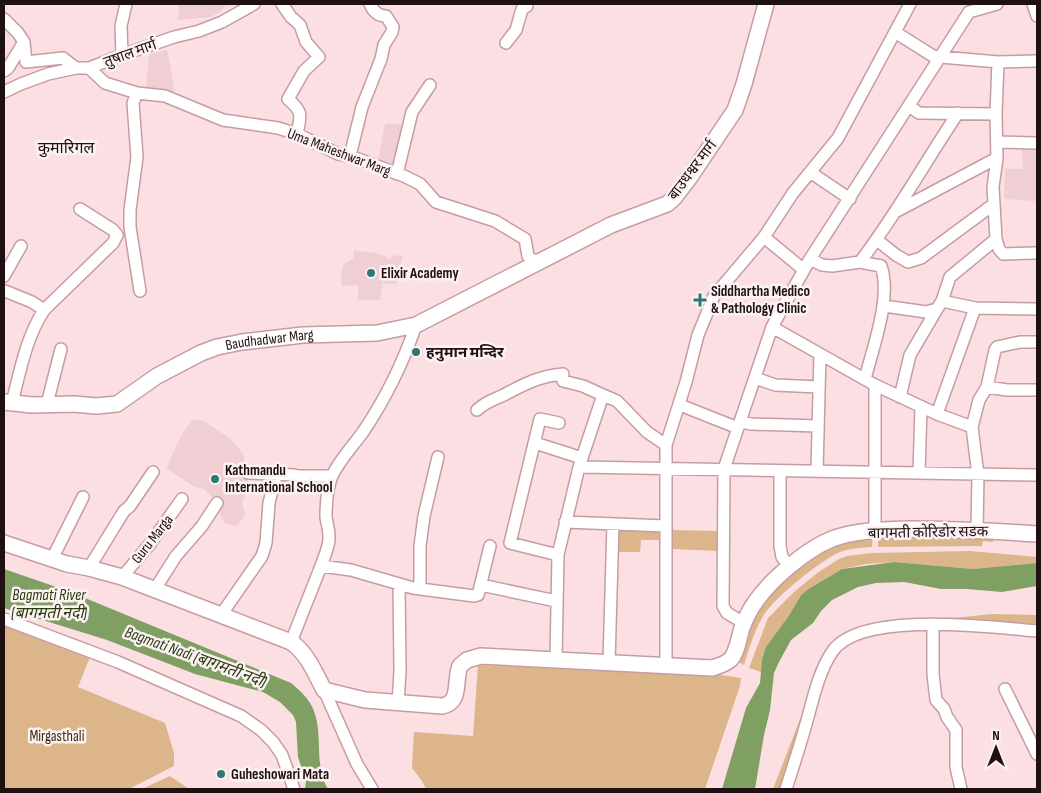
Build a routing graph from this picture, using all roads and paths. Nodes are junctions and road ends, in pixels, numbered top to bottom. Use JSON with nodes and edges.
{"nodes":[{"id":1,"x":126,"y":4,"type":"edge"},
{"id":2,"x":254,"y":4,"type":"edge"},
{"id":3,"x":282,"y":4,"type":"edge"},
{"id":4,"x":370,"y":4,"type":"edge"},
{"id":5,"x":527,"y":4,"type":"edge"},
{"id":6,"x":766,"y":4,"type":"edge"},
{"id":7,"x":910,"y":4,"type":"edge"},
{"id":8,"x":997,"y":4,"type":"edge"},
{"id":9,"x":1033,"y":4,"type":"edge"},
{"id":10,"x":966,"y":8,"type":"edge"},
{"id":11,"x":1037,"y":16,"type":"edge"},
{"id":12,"x":4,"y":18,"type":"edge"},
{"id":13,"x":894,"y":32,"type":"junction"},
{"id":14,"x":24,"y":42,"type":"junction"},
{"id":15,"x":506,"y":43,"type":"dead end"},
{"id":16,"x":122,"y":55,"type":"junction"},
{"id":17,"x":941,"y":57,"type":"junction"},
{"id":18,"x":1037,"y":61,"type":"edge"},
{"id":19,"x":998,"y":62,"type":"junction"},
{"id":20,"x":76,"y":68,"type":"junction"},
{"id":21,"x":89,"y":68,"type":"junction"},
{"id":22,"x":4,"y":71,"type":"edge"},
{"id":23,"x":430,"y":85,"type":"dead end"},
{"id":24,"x":4,"y":92,"type":"edge"},
{"id":25,"x":137,"y":93,"type":"junction"},
{"id":26,"x":909,"y":106,"type":"junction"},
{"id":27,"x":958,"y":113,"type":"junction"},
{"id":28,"x":996,"y":114,"type":"junction"},
{"id":29,"x":297,"y":134,"type":"junction"},
{"id":30,"x":997,"y":142,"type":"junction"},
{"id":31,"x":1037,"y":143,"type":"edge"},
{"id":32,"x":350,"y":156,"type":"junction"},
{"id":33,"x":997,"y":158,"type":"junction"},
{"id":34,"x":810,"y":172,"type":"junction"},
{"id":35,"x":397,"y":174,"type":"junction"},
{"id":36,"x":850,"y":200,"type":"junction"},
{"id":37,"x":994,"y":204,"type":"junction"},
{"id":38,"x":80,"y":209,"type":"dead end"},
{"id":39,"x":895,"y":211,"type":"junction"},
{"id":40,"x":764,"y":236,"type":"junction"},
{"id":41,"x":996,"y":239,"type":"junction"},
{"id":42,"x":877,"y":240,"type":"junction"},
{"id":43,"x":21,"y":246,"type":"dead end"},
{"id":44,"x":1037,"y":253,"type":"edge"},
{"id":45,"x":860,"y":262,"type":"junction"},
{"id":46,"x":538,"y":263,"type":"junction"},
{"id":47,"x":807,"y":265,"type":"junction"},
{"id":48,"x":4,"y":276,"type":"edge"},
{"id":49,"x":140,"y":291,"type":"dead end"},
{"id":50,"x":4,"y":293,"type":"edge"},
{"id":51,"x":939,"y":305,"type":"junction"},
{"id":52,"x":884,"y":306,"type":"junction"},
{"id":53,"x":975,"y":308,"type":"junction"},
{"id":54,"x":1037,"y":309,"type":"edge"},
{"id":55,"x":44,"y":310,"type":"junction"},
{"id":56,"x":416,"y":325,"type":"junction"},
{"id":57,"x":772,"y":327,"type":"junction"},
{"id":58,"x":1037,"y":342,"type":"edge"},
{"id":59,"x":61,"y":349,"type":"dead end"},
{"id":60,"x":820,"y":354,"type":"junction"},
{"id":61,"x":755,"y":378,"type":"junction"},
{"id":62,"x":870,"y":382,"type":"junction"},
{"id":63,"x":987,"y":387,"type":"junction"},
{"id":64,"x":820,"y":388,"type":"junction"},
{"id":65,"x":1037,"y":390,"type":"edge"},
{"id":66,"x":603,"y":394,"type":"junction"},
{"id":67,"x":900,"y":397,"type":"junction"},
{"id":68,"x":8,"y":403,"type":"edge"},
{"id":69,"x":47,"y":404,"type":"junction"},
{"id":70,"x":680,"y":405,"type":"junction"},
{"id":71,"x":921,"y":407,"type":"junction"},
{"id":72,"x":477,"y":410,"type":"dead end"},
{"id":73,"x":937,"y":414,"type":"junction"},
{"id":74,"x":559,"y":423,"type":"dead end"},
{"id":75,"x":739,"y":425,"type":"junction"},
{"id":76,"x":818,"y":426,"type":"junction"},
{"id":77,"x":972,"y":427,"type":"junction"},
{"id":78,"x":535,"y":443,"type":"junction"},
{"id":79,"x":666,"y":445,"type":"junction"},
{"id":80,"x":438,"y":457,"type":"dead end"},
{"id":81,"x":580,"y":463,"type":"junction"},
{"id":82,"x":667,"y":469,"type":"junction"},
{"id":83,"x":724,"y":469,"type":"junction"},
{"id":84,"x":780,"y":471,"type":"junction"},
{"id":85,"x":817,"y":471,"type":"junction"},
{"id":86,"x":153,"y":472,"type":"dead end"},
{"id":87,"x":248,"y":473,"type":"dead end"},
{"id":88,"x":875,"y":473,"type":"junction"},
{"id":89,"x":919,"y":473,"type":"junction"},
{"id":90,"x":278,"y":474,"type":"junction"},
{"id":91,"x":978,"y":475,"type":"junction"},
{"id":92,"x":1037,"y":475,"type":"edge"},
{"id":93,"x":332,"y":476,"type":"junction"},
{"id":94,"x":83,"y":497,"type":"dead end"},
{"id":95,"x":182,"y":499,"type":"dead end"},
{"id":96,"x":217,"y":503,"type":"dead end"},
{"id":97,"x":565,"y":522,"type":"junction"},
{"id":98,"x":613,"y":524,"type":"junction"},
{"id":99,"x":666,"y":526,"type":"junction"},
{"id":100,"x":875,"y":530,"type":"junction"},
{"id":101,"x":977,"y":530,"type":"junction"},
{"id":102,"x":1037,"y":534,"type":"edge"},
{"id":103,"x":4,"y":543,"type":"edge"},
{"id":104,"x":490,"y":546,"type":"dead end"},
{"id":105,"x":558,"y":555,"type":"junction"},
{"id":106,"x":52,"y":559,"type":"junction"},
{"id":107,"x":321,"y":566,"type":"junction"},
{"id":108,"x":790,"y":567,"type":"junction"},
{"id":109,"x":89,"y":568,"type":"junction"},
{"id":110,"x":122,"y":577,"type":"junction"},
{"id":111,"x":399,"y":584,"type":"junction"},
{"id":112,"x":481,"y":585,"type":"junction"},
{"id":113,"x":155,"y":589,"type":"junction"},
{"id":114,"x":420,"y":589,"type":"junction"},
{"id":115,"x":556,"y":601,"type":"junction"},
{"id":116,"x":221,"y":615,"type":"junction"},
{"id":117,"x":4,"y":619,"type":"edge"},
{"id":118,"x":744,"y":623,"type":"junction"},
{"id":119,"x":933,"y":624,"type":"junction"},
{"id":120,"x":1037,"y":631,"type":"edge"},
{"id":121,"x":291,"y":642,"type":"junction"},
{"id":122,"x":556,"y":659,"type":"junction"},
{"id":123,"x":609,"y":662,"type":"junction"},
{"id":124,"x":666,"y":665,"type":"junction"},
{"id":125,"x":324,"y":690,"type":"junction"},
{"id":126,"x":1005,"y":690,"type":"dead end"},
{"id":127,"x":398,"y":704,"type":"junction"},
{"id":128,"x":1037,"y":754,"type":"edge"},
{"id":129,"x":294,"y":789,"type":"edge"},
{"id":130,"x":372,"y":789,"type":"edge"},
{"id":131,"x":786,"y":789,"type":"edge"},
{"id":132,"x":961,"y":789,"type":"edge"}],
"edges":[{"from":1,"to":16,"type":"street"},
{"from":2,"to":16,"type":"street","name":"तुषाल मार्ग"},
{"from":3,"to":29,"type":"street"},
{"from":4,"to":32,"type":"street"},
{"from":5,"to":15,"type":"street"},
{"from":6,"to":46,"type":"main road","name":"बाउधश्वर मार्ग"},
{"from":7,"to":13,"type":"street"},
{"from":8,"to":10,"type":"street"},
{"from":9,"to":11,"type":"street"},
{"from":10,"to":17,"type":"street"},
{"from":12,"to":14,"type":"street"},
{"from":13,"to":17,"type":"street"},
{"from":13,"to":34,"type":"street"},
{"from":14,"to":20,"type":"street"},
{"from":14,"to":22,"type":"street"},
{"from":16,"to":21,"type":"street","name":"तुषाल मार्ग"},
{"from":17,"to":19,"type":"street"},
{"from":17,"to":26,"type":"street"},
{"from":18,"to":19,"type":"street"},
{"from":19,"to":28,"type":"street"},
{"from":20,"to":21,"type":"street","name":"तुषाल मार्ग"},
{"from":20,"to":24,"type":"street","name":"तुषाल मार्ग"},
{"from":21,"to":25,"type":"street","name":"Uma Maheshwar Marg"},
{"from":23,"to":35,"type":"street"},
{"from":25,"to":29,"type":"street","name":"Uma Maheshwar Marg"},
{"from":25,"to":49,"type":"street"},
{"from":26,"to":27,"type":"street"},
{"from":26,"to":36,"type":"street"},
{"from":27,"to":28,"type":"street"},
{"from":27,"to":39,"type":"street"},
{"from":28,"to":30,"type":"street"},
{"from":29,"to":32,"type":"street","name":"Uma Maheshwar Marg"},
{"from":30,"to":31,"type":"street"},
{"from":30,"to":33,"type":"street"},
{"from":32,"to":35,"type":"street","name":"Uma Maheshwar Marg"},
{"from":33,"to":37,"type":"street"},
{"from":33,"to":39,"type":"street"},
{"from":34,"to":36,"type":"street"},
{"from":34,"to":40,"type":"street"},
{"from":35,"to":46,"type":"street","name":"Uma Maheshwar Marg"},
{"from":36,"to":47,"type":"street"},
{"from":37,"to":41,"type":"street"},
{"from":37,"to":42,"type":"street"},
{"from":38,"to":55,"type":"street"},
{"from":39,"to":42,"type":"street"},
{"from":40,"to":47,"type":"street"},
{"from":40,"to":70,"type":"street"},
{"from":41,"to":44,"type":"street"},
{"from":41,"to":51,"type":"street"},
{"from":42,"to":45,"type":"street"},
{"from":43,"to":48,"type":"street"},
{"from":45,"to":47,"type":"street"},
{"from":45,"to":52,"type":"street"},
{"from":46,"to":56,"type":"main road","name":"Baudhadwar Marg"},
{"from":47,"to":57,"type":"street"},
{"from":50,"to":55,"type":"street"},
{"from":51,"to":52,"type":"street"},
{"from":51,"to":53,"type":"street"},
{"from":51,"to":67,"type":"street"},
{"from":52,"to":62,"type":"street"},
{"from":53,"to":54,"type":"street"},
{"from":53,"to":73,"type":"street"},
{"from":55,"to":68,"type":"street"},
{"from":56,"to":69,"type":"main road","name":"Baudhadwar Marg"},
{"from":56,"to":93,"type":"street"},
{"from":57,"to":60,"type":"street"},
{"from":57,"to":61,"type":"street"},
{"from":58,"to":63,"type":"street"},
{"from":59,"to":69,"type":"street"},
{"from":60,"to":62,"type":"street"},
{"from":60,"to":64,"type":"street"},
{"from":61,"to":64,"type":"street"},
{"from":61,"to":75,"type":"street"},
{"from":62,"to":67,"type":"street"},
{"from":62,"to":88,"type":"street"},
{"from":63,"to":65,"type":"street"},
{"from":63,"to":77,"type":"street"},
{"from":64,"to":76,"type":"street"},
{"from":66,"to":72,"type":"street"},
{"from":66,"to":79,"type":"street"},
{"from":66,"to":81,"type":"street"},
{"from":67,"to":71,"type":"street"},
{"from":68,"to":69,"type":"main road","name":"Baudhadwar Marg"},
{"from":70,"to":75,"type":"street"},
{"from":70,"to":79,"type":"street"},
{"from":71,"to":73,"type":"street"},
{"from":71,"to":89,"type":"street"},
{"from":73,"to":77,"type":"street"},
{"from":74,"to":78,"type":"street"},
{"from":75,"to":76,"type":"street"},
{"from":75,"to":83,"type":"street"},
{"from":76,"to":85,"type":"street"},
{"from":77,"to":91,"type":"street"},
{"from":78,"to":81,"type":"street"},
{"from":78,"to":105,"type":"street"},
{"from":79,"to":82,"type":"street"},
{"from":80,"to":114,"type":"street"},
{"from":81,"to":82,"type":"street"},
{"from":81,"to":97,"type":"street"},
{"from":82,"to":83,"type":"street"},
{"from":82,"to":99,"type":"street"},
{"from":83,"to":84,"type":"street"},
{"from":83,"to":118,"type":"street"},
{"from":84,"to":85,"type":"street"},
{"from":84,"to":108,"type":"street"},
{"from":85,"to":88,"type":"street"},
{"from":86,"to":109,"type":"street"},
{"from":87,"to":90,"type":"street"},
{"from":88,"to":89,"type":"street"},
{"from":88,"to":100,"type":"street"},
{"from":89,"to":91,"type":"street"},
{"from":90,"to":93,"type":"street"},
{"from":90,"to":116,"type":"street"},
{"from":91,"to":92,"type":"street"},
{"from":91,"to":101,"type":"street"},
{"from":93,"to":107,"type":"street"},
{"from":94,"to":106,"type":"street"},
{"from":95,"to":110,"type":"street","name":"Guru Marga"},
{"from":96,"to":113,"type":"street"},
{"from":97,"to":98,"type":"street"},
{"from":97,"to":105,"type":"street"},
{"from":98,"to":99,"type":"street"},
{"from":98,"to":123,"type":"street"},
{"from":99,"to":124,"type":"street"},
{"from":100,"to":101,"type":"main road","name":"बागमती कोरिडोर सडक"},
{"from":100,"to":108,"type":"main road","name":"बागमती कोरिडोर सडक"},
{"from":101,"to":102,"type":"main road","name":"बागमती कोरिडोर सडक"},
{"from":103,"to":106,"type":"main road"},
{"from":104,"to":112,"type":"street"},
{"from":105,"to":115,"type":"street"},
{"from":106,"to":109,"type":"main road"},
{"from":107,"to":111,"type":"street"},
{"from":107,"to":121,"type":"street"},
{"from":108,"to":118,"type":"main road","name":"बागमती कोरिडोर सडक"},
{"from":109,"to":110,"type":"main road"},
{"from":110,"to":113,"type":"main road"},
{"from":111,"to":114,"type":"street"},
{"from":111,"to":127,"type":"street"},
{"from":112,"to":114,"type":"street"},
{"from":112,"to":115,"type":"street"},
{"from":113,"to":116,"type":"main road"},
{"from":115,"to":122,"type":"street"},
{"from":116,"to":121,"type":"main road"},
{"from":117,"to":129,"type":"street"},
{"from":118,"to":124,"type":"main road","name":"बागमती कोरिडोर सडक"},
{"from":119,"to":120,"type":"street"},
{"from":119,"to":131,"type":"street"},
{"from":119,"to":132,"type":"street"},
{"from":121,"to":125,"type":"main road"},
{"from":122,"to":123,"type":"main road"},
{"from":122,"to":127,"type":"main road"},
{"from":123,"to":124,"type":"main road"},
{"from":125,"to":127,"type":"main road"},
{"from":125,"to":130,"type":"street"},
{"from":126,"to":128,"type":"street"}]}
